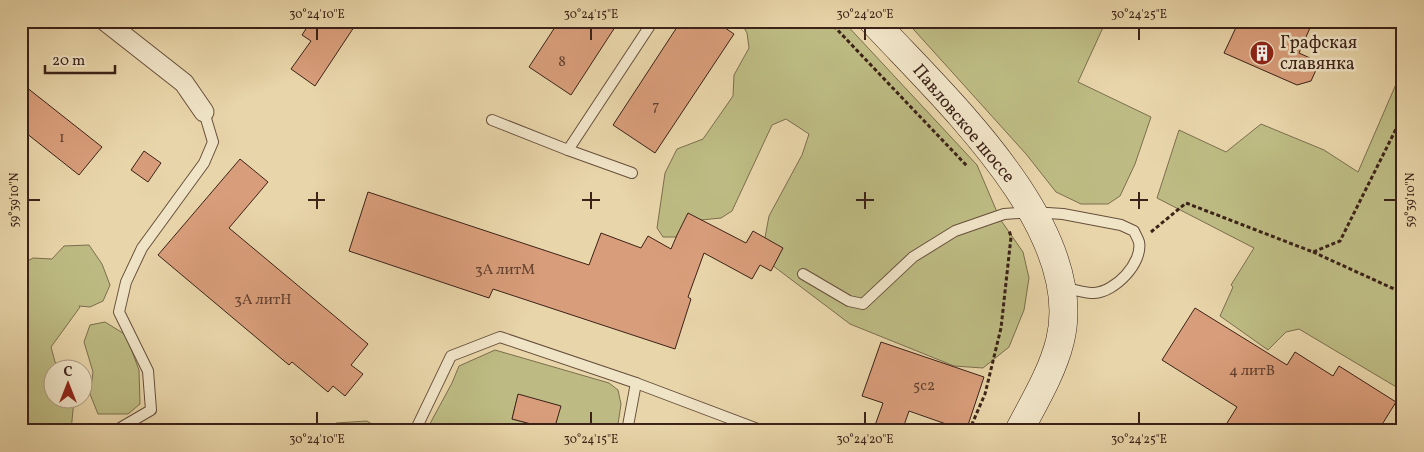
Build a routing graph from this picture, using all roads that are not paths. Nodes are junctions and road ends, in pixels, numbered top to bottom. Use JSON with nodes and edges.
{"nodes":[{"id":1,"x":105,"y":21,"type":"edge"},
{"id":2,"x":654,"y":21,"type":"edge"},
{"id":3,"x":873,"y":21,"type":"edge"},
{"id":4,"x":204,"y":112,"type":"joint"},
{"id":5,"x":492,"y":120,"type":"dead end"},
{"id":6,"x":568,"y":150,"type":"junction"},
{"id":7,"x":632,"y":173,"type":"dead end"},
{"id":8,"x":1032,"y":212,"type":"junction"},
{"id":9,"x":803,"y":274,"type":"dead end"},
{"id":10,"x":1062,"y":288,"type":"junction"},
{"id":11,"x":636,"y":383,"type":"junction"},
{"id":12,"x":115,"y":431,"type":"edge"},
{"id":13,"x":414,"y":431,"type":"edge"},
{"id":14,"x":627,"y":431,"type":"edge"},
{"id":15,"x":764,"y":431,"type":"edge"},
{"id":16,"x":1019,"y":431,"type":"edge"}],
"edges":[{"from":1,"to":4,"type":"street"},
{"from":2,"to":6,"type":"lane"},
{"from":3,"to":8,"type":"main road","name":"Павловское шоссе"},
{"from":4,"to":12,"type":"lane"},
{"from":5,"to":6,"type":"lane"},
{"from":6,"to":7,"type":"lane"},
{"from":8,"to":9,"type":"lane"},
{"from":8,"to":10,"type":"main road","name":"Павловское шоссе"},
{"from":8,"to":10,"type":"lane"},
{"from":10,"to":16,"type":"main road","name":"Павловское шоссе"},
{"from":11,"to":13,"type":"lane"},
{"from":11,"to":14,"type":"lane"},
{"from":11,"to":15,"type":"lane"}]}
